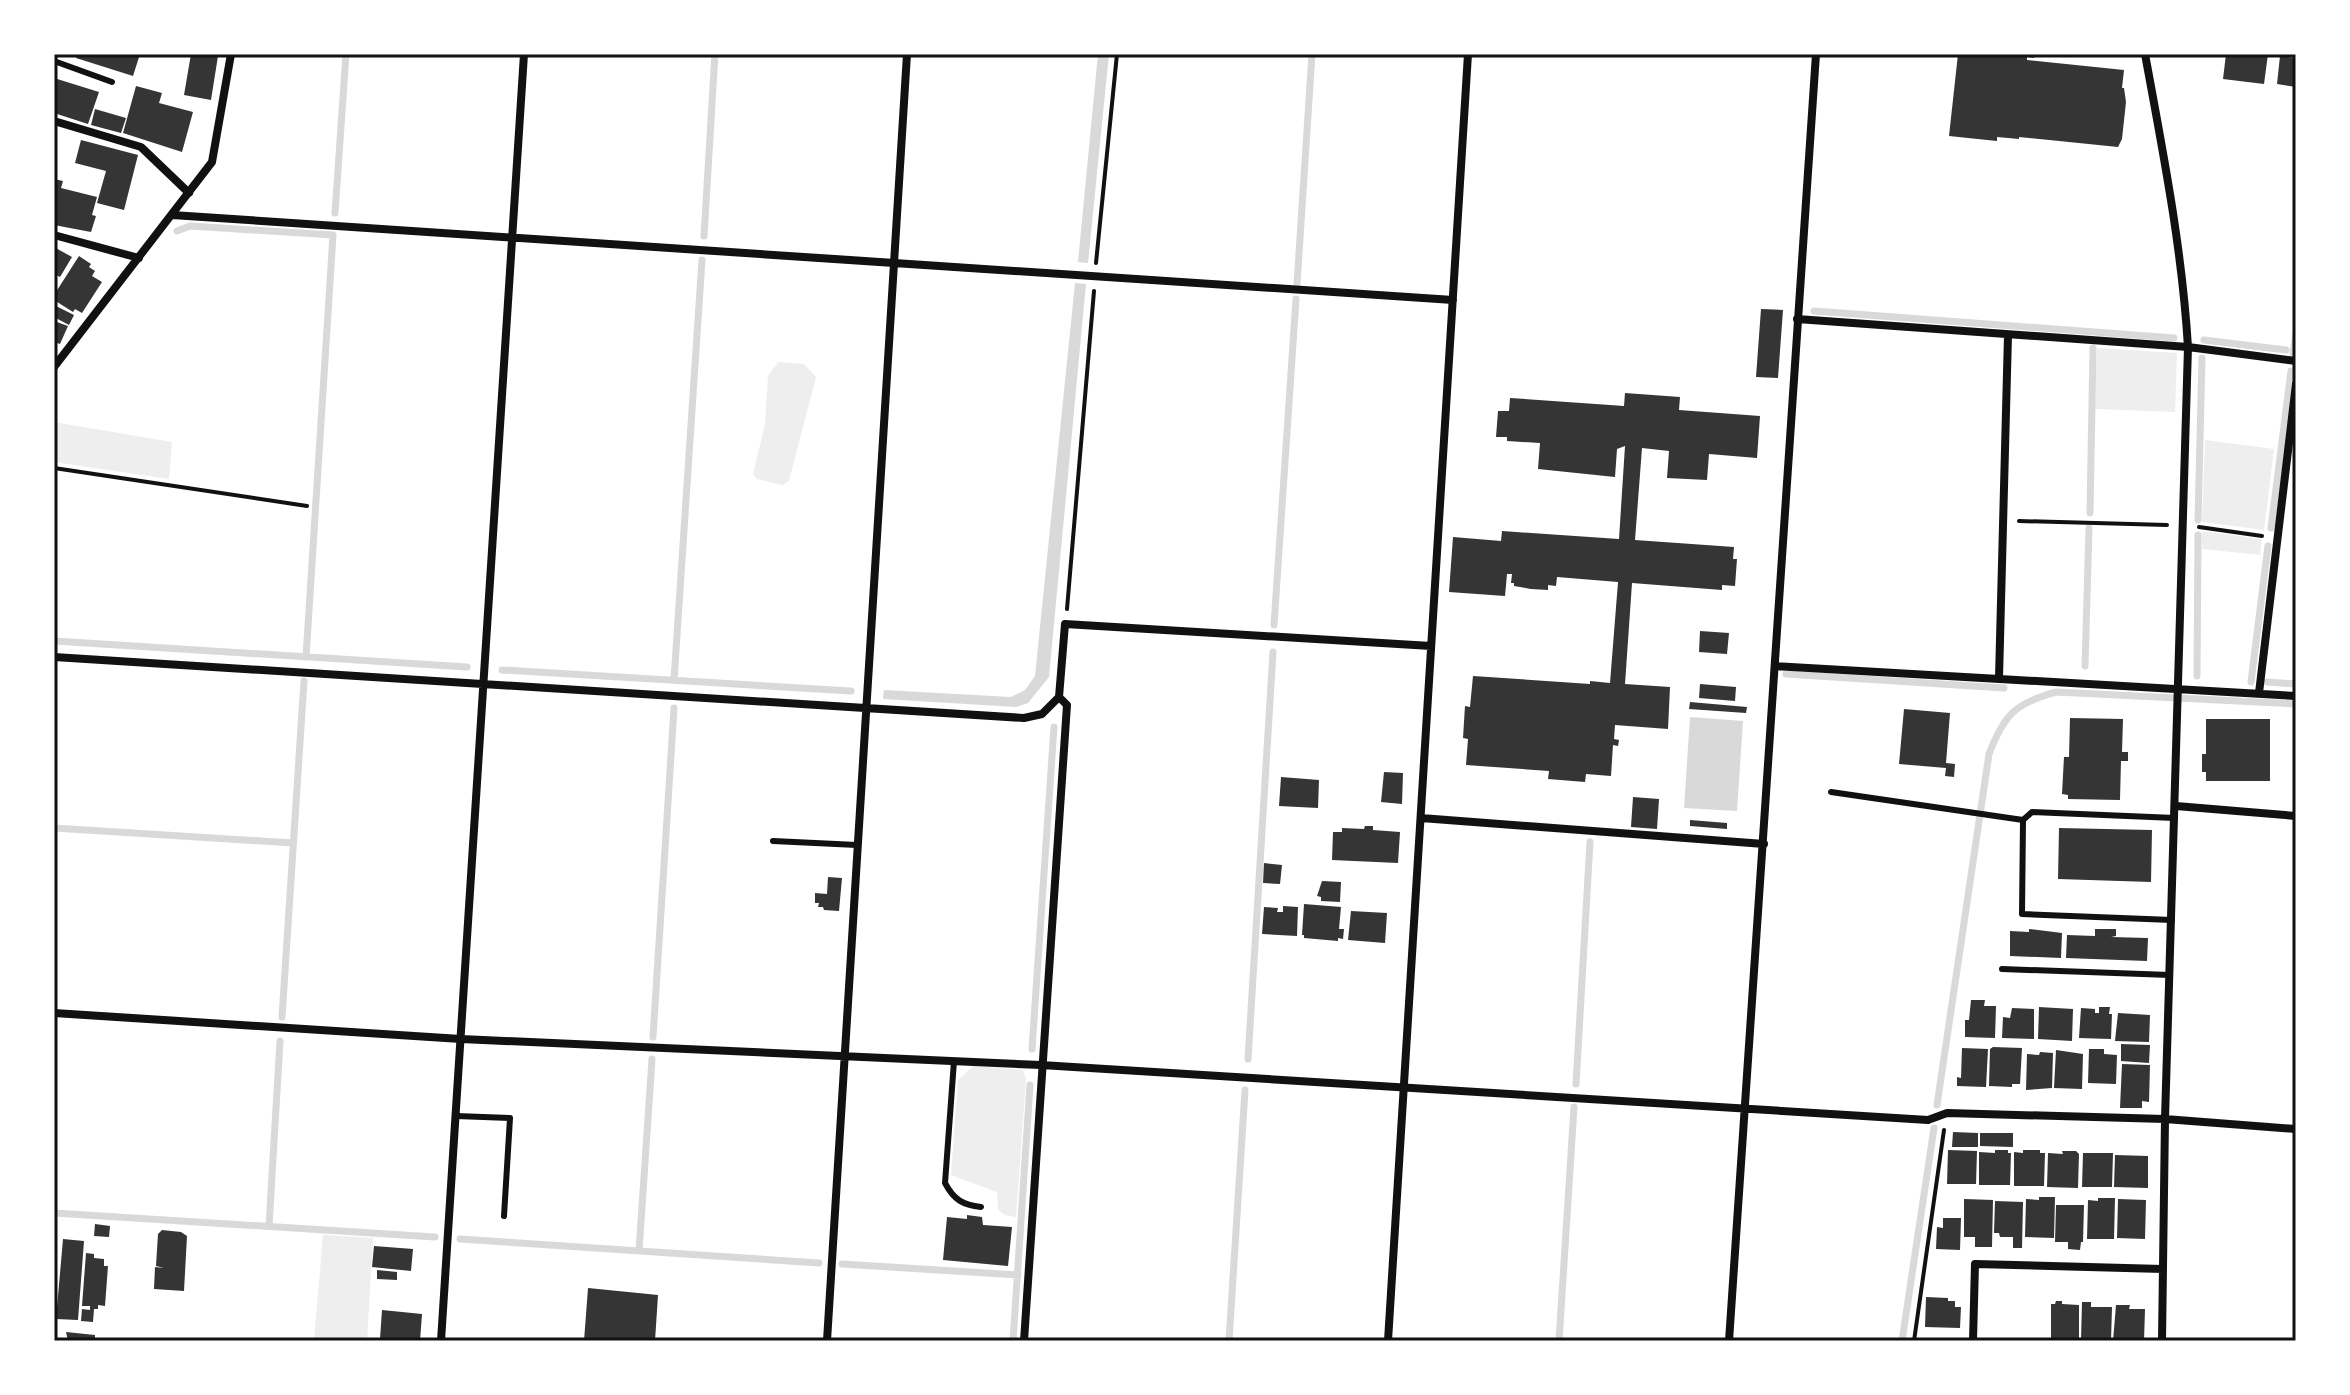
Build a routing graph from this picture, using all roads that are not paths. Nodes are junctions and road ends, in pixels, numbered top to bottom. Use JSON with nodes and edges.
{"nodes":[{"id":1,"x":231,"y":54,"type":"edge"},
{"id":2,"x":524,"y":54,"type":"edge"},
{"id":3,"x":907,"y":54,"type":"edge"},
{"id":4,"x":1468,"y":54,"type":"edge"},
{"id":5,"x":1816,"y":54,"type":"edge"},
{"id":6,"x":2145,"y":54,"type":"edge"},
{"id":7,"x":54,"y":61,"type":"edge"},
{"id":8,"x":112,"y":82,"type":"dead end"},
{"id":9,"x":54,"y":121,"type":"edge"},
{"id":10,"x":189,"y":193,"type":"junction"},
{"id":11,"x":172,"y":215,"type":"junction"},
{"id":12,"x":54,"y":235,"type":"edge"},
{"id":13,"x":512,"y":238,"type":"junction"},
{"id":14,"x":139,"y":258,"type":"junction"},
{"id":15,"x":893,"y":263,"type":"junction"},
{"id":16,"x":1453,"y":300,"type":"junction"},
{"id":17,"x":1797,"y":319,"type":"junction"},
{"id":18,"x":2008,"y":335,"type":"junction"},
{"id":19,"x":2188,"y":347,"type":"junction"},
{"id":20,"x":2296,"y":361,"type":"edge"},
{"id":21,"x":54,"y":367,"type":"edge"},
{"id":22,"x":2296,"y":384,"type":"edge"},
{"id":23,"x":1431,"y":646,"type":"junction"},
{"id":24,"x":54,"y":657,"type":"edge"},
{"id":25,"x":1775,"y":666,"type":"junction"},
{"id":26,"x":1999,"y":678,"type":"junction"},
{"id":27,"x":484,"y":684,"type":"junction"},
{"id":28,"x":2180,"y":690,"type":"junction"},
{"id":29,"x":2259,"y":693,"type":"junction"},
{"id":30,"x":2296,"y":696,"type":"edge"},
{"id":31,"x":1059,"y":697,"type":"junction"},
{"id":32,"x":864,"y":708,"type":"junction"},
{"id":33,"x":1831,"y":792,"type":"dead end"},
{"id":34,"x":2176,"y":806,"type":"junction"},
{"id":35,"x":2296,"y":816,"type":"edge"},
{"id":36,"x":1421,"y":818,"type":"junction"},
{"id":37,"x":2175,"y":818,"type":"junction"},
{"id":38,"x":2023,"y":820,"type":"junction"},
{"id":39,"x":773,"y":841,"type":"dead end"},
{"id":40,"x":1764,"y":844,"type":"junction"},
{"id":41,"x":857,"y":845,"type":"junction"},
{"id":42,"x":2172,"y":920,"type":"junction"},
{"id":43,"x":2002,"y":969,"type":"dead end"},
{"id":44,"x":2170,"y":975,"type":"junction"},
{"id":45,"x":54,"y":1013,"type":"edge"},
{"id":46,"x":461,"y":1039,"type":"junction"},
{"id":47,"x":846,"y":1056,"type":"junction"},
{"id":48,"x":954,"y":1061,"type":"junction"},
{"id":49,"x":1041,"y":1065,"type":"junction"},
{"id":50,"x":1404,"y":1087,"type":"junction"},
{"id":51,"x":1744,"y":1109,"type":"junction"},
{"id":52,"x":456,"y":1116,"type":"junction"},
{"id":53,"x":2165,"y":1119,"type":"junction"},
{"id":54,"x":2296,"y":1129,"type":"edge"},
{"id":55,"x":981,"y":1207,"type":"dead end"},
{"id":56,"x":504,"y":1216,"type":"dead end"},
{"id":57,"x":2163,"y":1269,"type":"junction"},
{"id":58,"x":441,"y":1341,"type":"edge"},
{"id":59,"x":827,"y":1341,"type":"edge"},
{"id":60,"x":1024,"y":1341,"type":"edge"},
{"id":61,"x":1388,"y":1341,"type":"edge"},
{"id":62,"x":1729,"y":1341,"type":"edge"},
{"id":63,"x":1973,"y":1341,"type":"edge"},
{"id":64,"x":2162,"y":1341,"type":"edge"}],
"edges":[{"from":1,"to":10,"type":"street"},
{"from":2,"to":13,"type":"street"},
{"from":3,"to":15,"type":"street"},
{"from":4,"to":16,"type":"street"},
{"from":5,"to":17,"type":"street"},
{"from":6,"to":19,"type":"street"},
{"from":7,"to":8,"type":"lane"},
{"from":9,"to":10,"type":"street"},
{"from":10,"to":11,"type":"street"},
{"from":11,"to":13,"type":"street"},
{"from":11,"to":14,"type":"street"},
{"from":12,"to":14,"type":"street"},
{"from":13,"to":15,"type":"street"},
{"from":13,"to":27,"type":"street"},
{"from":14,"to":21,"type":"street"},
{"from":15,"to":16,"type":"street"},
{"from":15,"to":32,"type":"street"},
{"from":16,"to":23,"type":"street"},
{"from":17,"to":18,"type":"street"},
{"from":17,"to":25,"type":"street"},
{"from":18,"to":19,"type":"street"},
{"from":18,"to":26,"type":"street"},
{"from":19,"to":20,"type":"street"},
{"from":19,"to":28,"type":"street"},
{"from":22,"to":29,"type":"street"},
{"from":23,"to":31,"type":"street"},
{"from":23,"to":36,"type":"street"},
{"from":24,"to":27,"type":"street"},
{"from":25,"to":26,"type":"street"},
{"from":25,"to":40,"type":"street"},
{"from":26,"to":28,"type":"street"},
{"from":27,"to":32,"type":"street"},
{"from":27,"to":46,"type":"street"},
{"from":28,"to":29,"type":"street"},
{"from":28,"to":34,"type":"street"},
{"from":29,"to":30,"type":"street"},
{"from":31,"to":32,"type":"street"},
{"from":31,"to":49,"type":"street"},
{"from":32,"to":41,"type":"street"},
{"from":33,"to":38,"type":"lane"},
{"from":34,"to":35,"type":"street"},
{"from":34,"to":37,"type":"street"},
{"from":36,"to":40,"type":"street"},
{"from":36,"to":50,"type":"street"},
{"from":37,"to":38,"type":"lane"},
{"from":37,"to":42,"type":"street"},
{"from":38,"to":42,"type":"lane"},
{"from":39,"to":41,"type":"lane"},
{"from":40,"to":51,"type":"street"},
{"from":41,"to":47,"type":"street"},
{"from":42,"to":44,"type":"street"},
{"from":43,"to":44,"type":"lane"},
{"from":44,"to":53,"type":"street"},
{"from":45,"to":46,"type":"street"},
{"from":46,"to":47,"type":"street"},
{"from":46,"to":52,"type":"street"},
{"from":47,"to":48,"type":"street"},
{"from":47,"to":59,"type":"street"},
{"from":48,"to":49,"type":"street"},
{"from":48,"to":55,"type":"lane"},
{"from":49,"to":50,"type":"street"},
{"from":49,"to":60,"type":"street"},
{"from":50,"to":51,"type":"street"},
{"from":50,"to":61,"type":"street"},
{"from":51,"to":53,"type":"street"},
{"from":51,"to":62,"type":"street"},
{"from":52,"to":56,"type":"lane"},
{"from":52,"to":58,"type":"street"},
{"from":53,"to":54,"type":"street"},
{"from":53,"to":57,"type":"street"},
{"from":57,"to":63,"type":"street"},
{"from":57,"to":64,"type":"street"}]}
